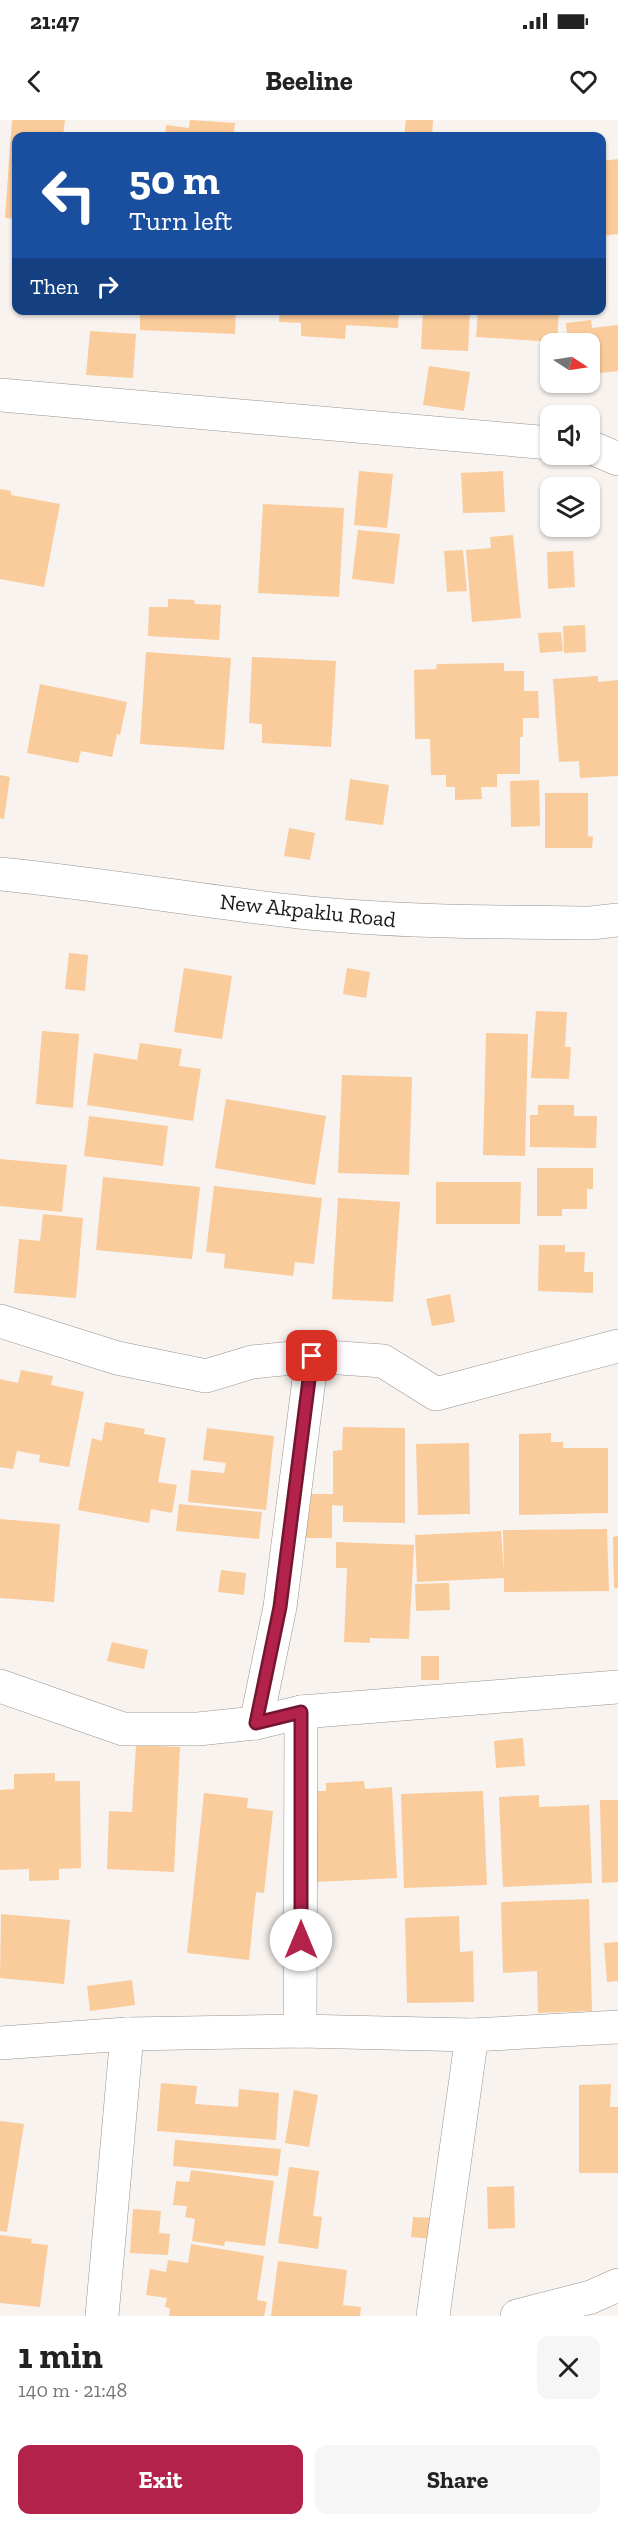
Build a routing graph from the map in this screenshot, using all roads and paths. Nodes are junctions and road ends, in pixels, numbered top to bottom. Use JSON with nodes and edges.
{"nodes":[{"id":1,"x":0,"y":395,"type":"edge"},
{"id":2,"x":540,"y":442,"type":"edge"},
{"id":3,"x":600,"y":451,"type":"edge"},
{"id":4,"x":618,"y":459,"type":"edge"},
{"id":5,"x":0,"y":874,"type":"edge"},
{"id":6,"x":618,"y":920,"type":"edge"},
{"id":7,"x":0,"y":1321,"type":"edge"},
{"id":8,"x":618,"y":1346,"type":"edge"},
{"id":9,"x":312,"y":1356,"type":"junction"},
{"id":10,"x":0,"y":1686,"type":"edge"},
{"id":11,"x":618,"y":1687,"type":"edge"},
{"id":12,"x":301,"y":1712,"type":"junction"},
{"id":13,"x":256,"y":1723,"type":"junction"},
{"id":14,"x":618,"y":2027,"type":"edge"},
{"id":15,"x":300,"y":2031,"type":"junction"},
{"id":16,"x":127,"y":2034,"type":"junction"},
{"id":17,"x":472,"y":2035,"type":"junction"},
{"id":18,"x":0,"y":2043,"type":"edge"},
{"id":19,"x":618,"y":2285,"type":"edge"},
{"id":20,"x":102,"y":2316,"type":"edge"},
{"id":21,"x":433,"y":2316,"type":"edge"},
{"id":22,"x":517,"y":2316,"type":"edge"}],
"edges":[{"from":1,"to":2,"type":"street"},
{"from":3,"to":4,"type":"street"},
{"from":5,"to":6,"type":"street","name":"New Akpaklu Road"},
{"from":7,"to":9,"type":"street"},
{"from":8,"to":9,"type":"street"},
{"from":9,"to":13,"type":"street"},
{"from":10,"to":13,"type":"street"},
{"from":11,"to":12,"type":"street"},
{"from":12,"to":13,"type":"street"},
{"from":12,"to":15,"type":"street"},
{"from":14,"to":17,"type":"street"},
{"from":15,"to":16,"type":"street"},
{"from":15,"to":17,"type":"street"},
{"from":16,"to":18,"type":"street"},
{"from":16,"to":20,"type":"street"},
{"from":17,"to":21,"type":"street"},
{"from":19,"to":22,"type":"street"}]}
